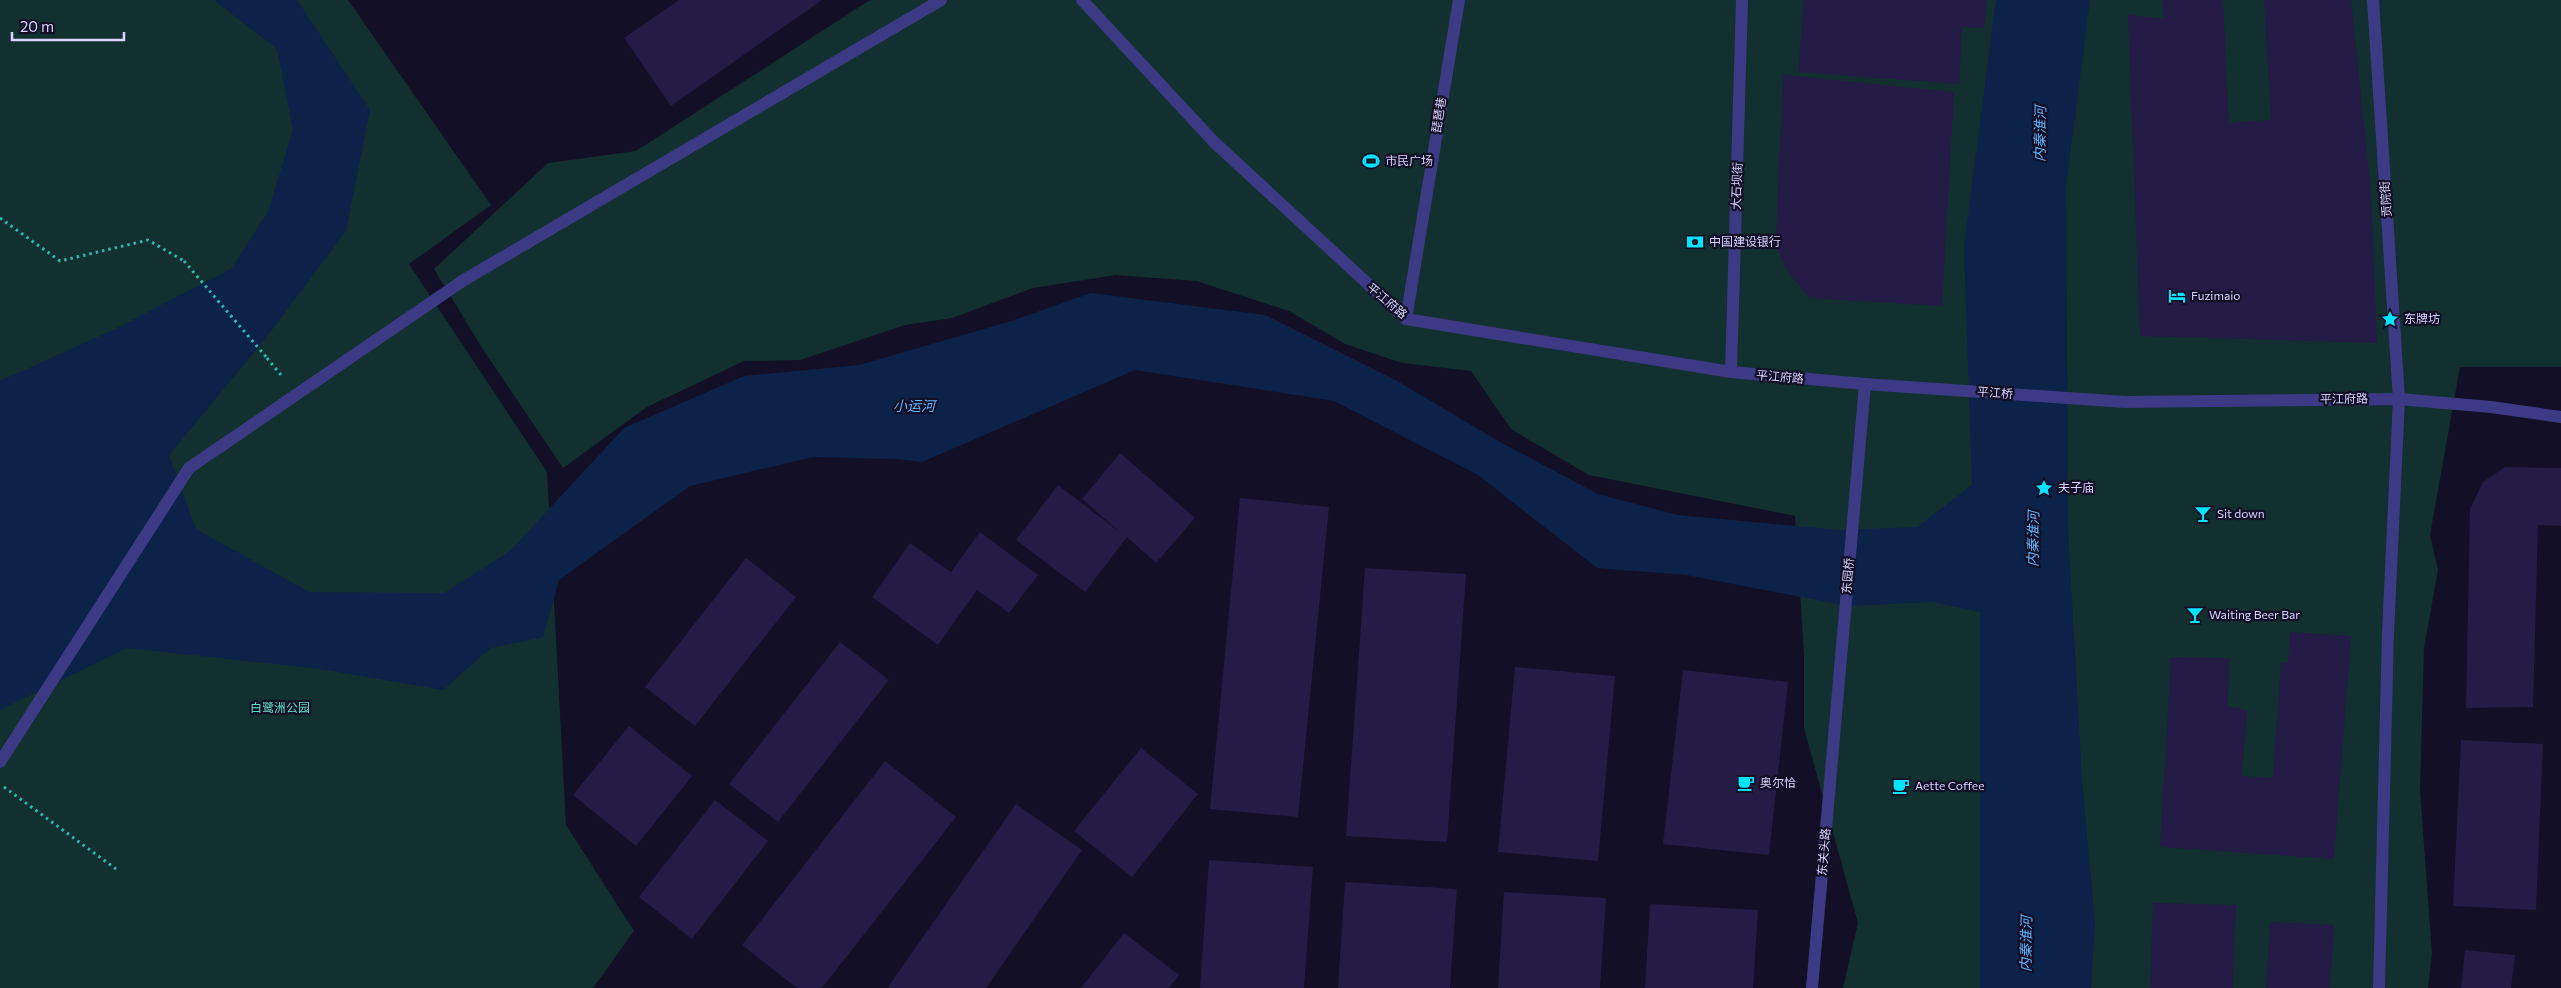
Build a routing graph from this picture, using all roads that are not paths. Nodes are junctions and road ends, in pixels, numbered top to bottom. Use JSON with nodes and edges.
{"nodes":[{"id":1,"x":941,"y":0,"type":"edge"},
{"id":2,"x":1082,"y":0,"type":"edge"},
{"id":3,"x":1459,"y":0,"type":"edge"},
{"id":4,"x":1742,"y":0,"type":"edge"},
{"id":5,"x":2373,"y":0,"type":"edge"},
{"id":6,"x":1406,"y":319,"type":"junction"},
{"id":7,"x":1731,"y":372,"type":"junction"},
{"id":8,"x":1865,"y":384,"type":"junction"},
{"id":9,"x":2399,"y":399,"type":"junction"},
{"id":10,"x":2125,"y":402,"type":"joint"},
{"id":11,"x":2561,"y":416,"type":"edge"},
{"id":12,"x":1836,"y":716,"type":"joint"},
{"id":13,"x":0,"y":762,"type":"edge"},
{"id":14,"x":1812,"y":988,"type":"edge"},
{"id":15,"x":2379,"y":988,"type":"edge"}],
"edges":[{"from":1,"to":13,"type":"street"},
{"from":2,"to":6,"type":"street","name":"平江府路"},
{"from":3,"to":6,"type":"street","name":"琵琶巷"},
{"from":4,"to":7,"type":"street","name":"大石坝街"},
{"from":5,"to":9,"type":"street","name":"贡院街"},
{"from":6,"to":7,"type":"street","name":"平江府路"},
{"from":7,"to":8,"type":"street","name":"平江府路"},
{"from":8,"to":10,"type":"street","name":"平江桥"},
{"from":8,"to":12,"type":"street","name":"东园桥"},
{"from":9,"to":10,"type":"street","name":"平江府路"},
{"from":9,"to":11,"type":"street","name":"平江府路"},
{"from":9,"to":15,"type":"street","name":"贡院街"},
{"from":12,"to":14,"type":"street","name":"东关头路"}]}
